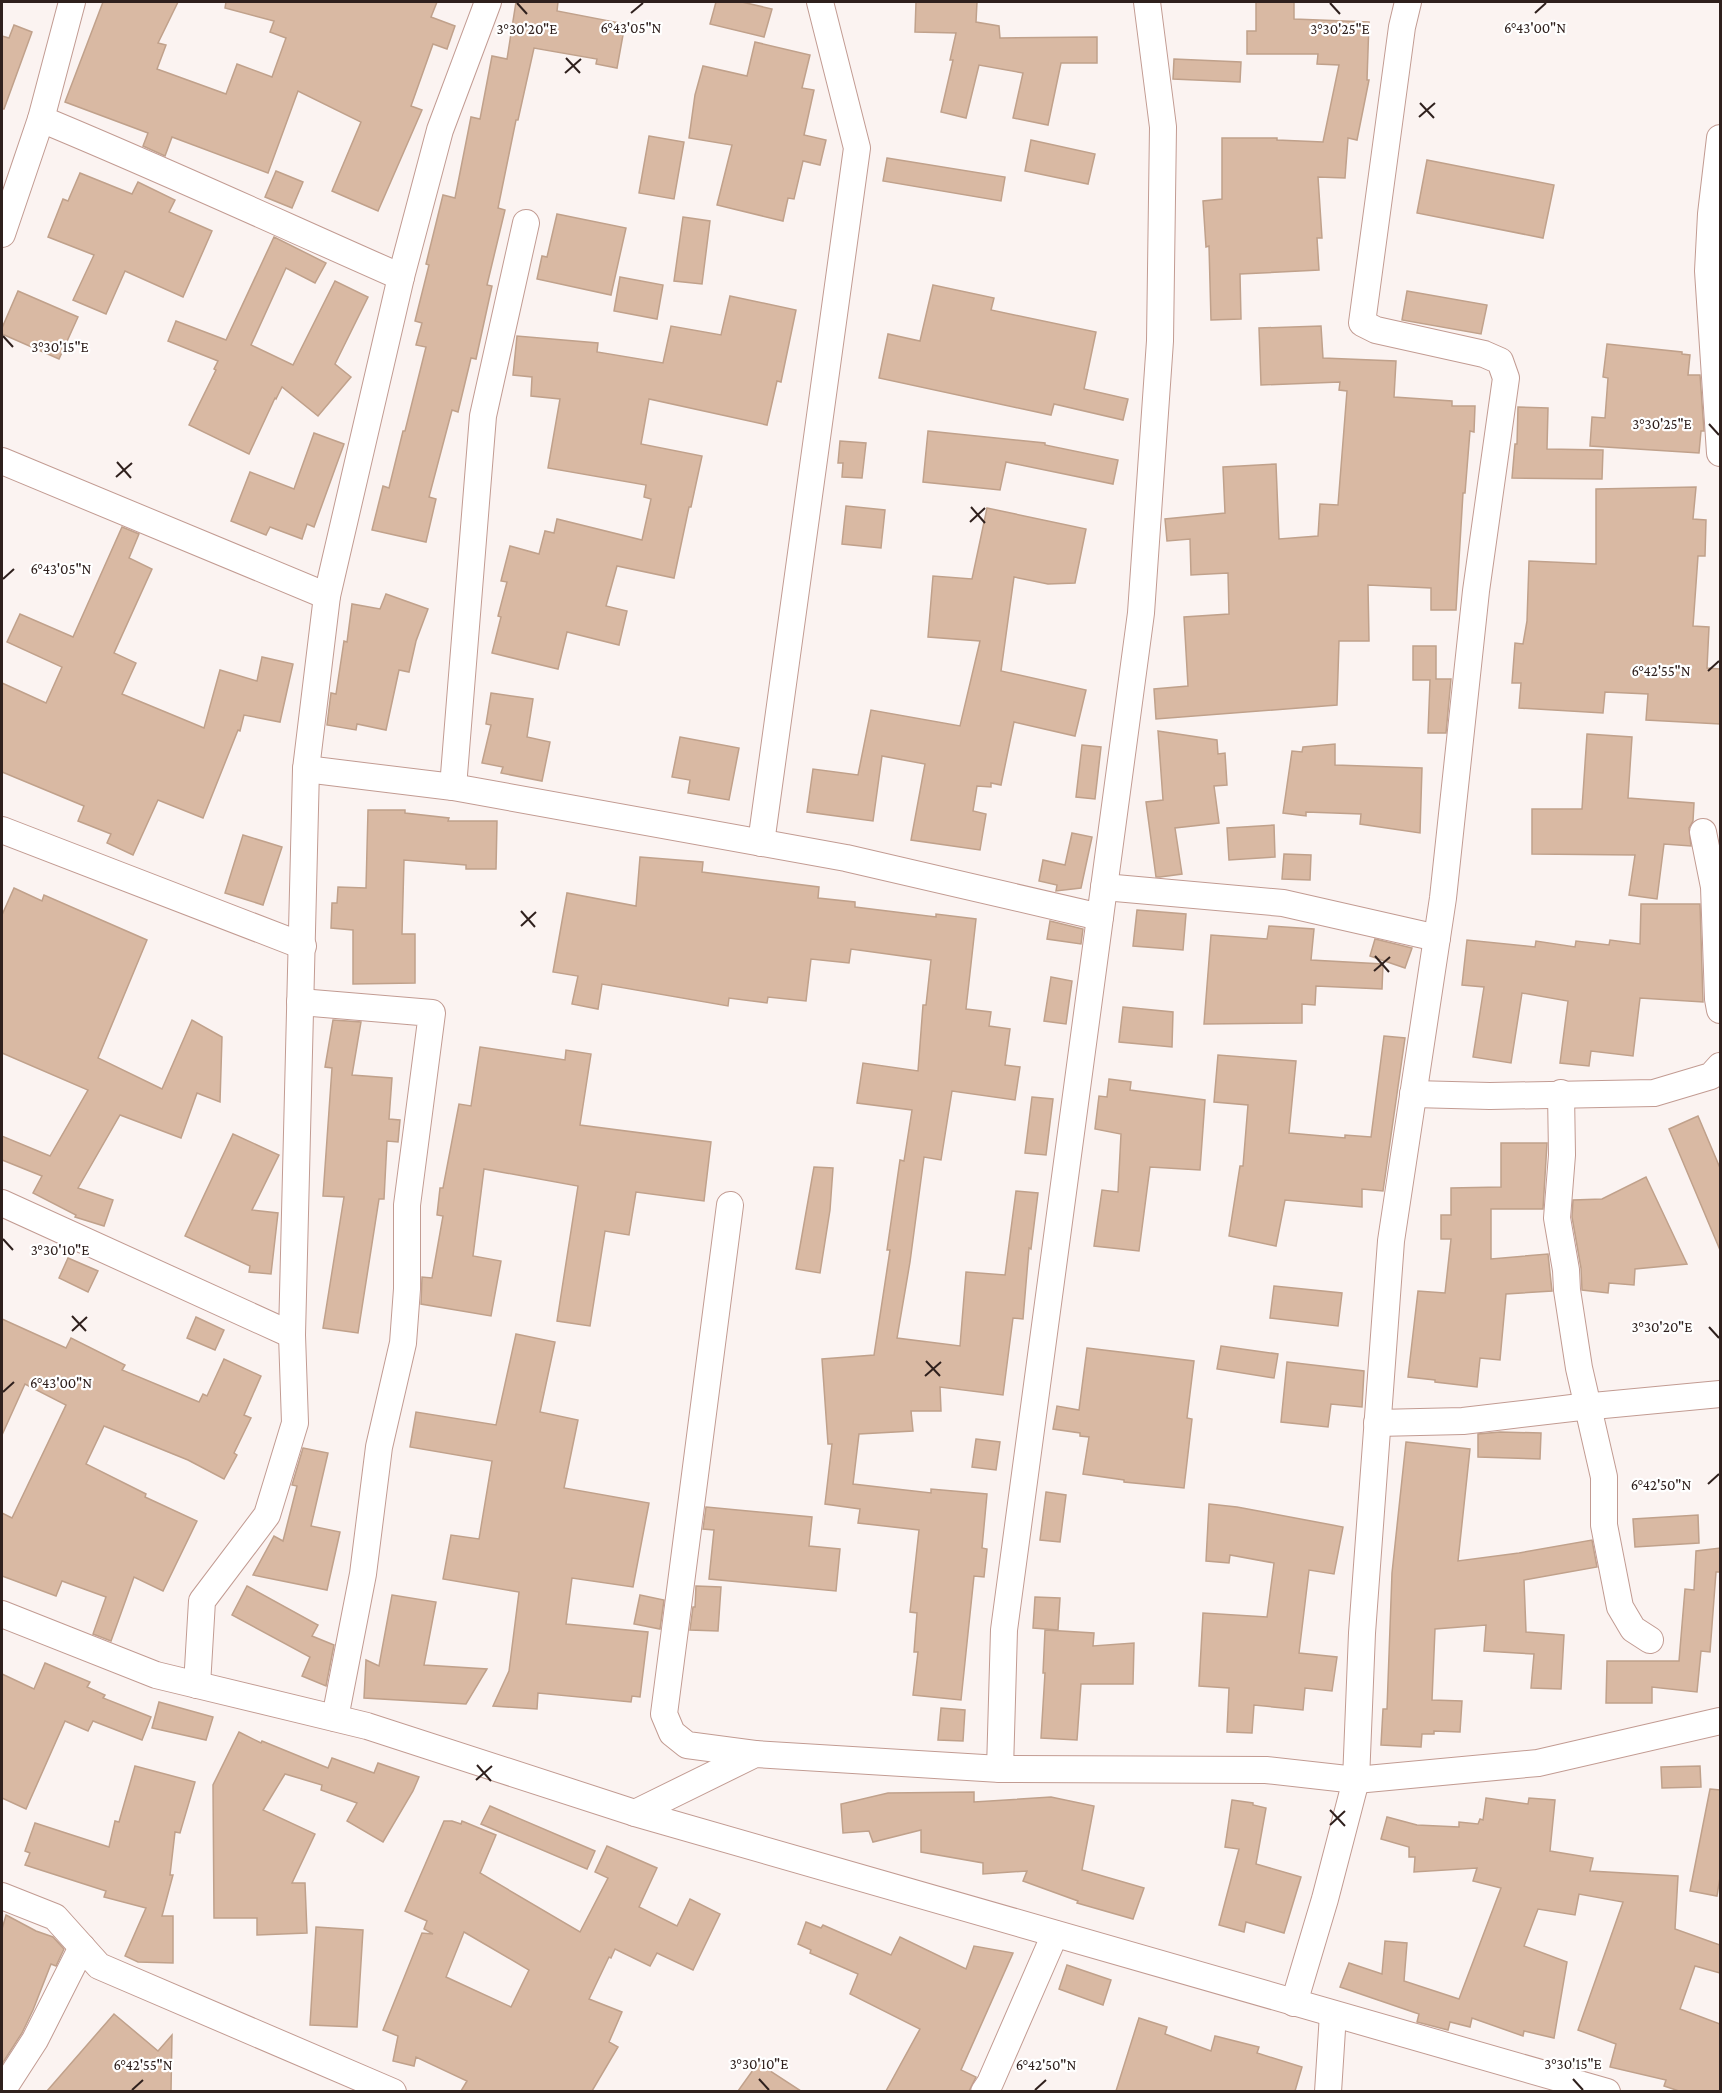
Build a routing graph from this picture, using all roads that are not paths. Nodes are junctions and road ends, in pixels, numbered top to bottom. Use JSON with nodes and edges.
{"nodes":[{"id":1,"x":72,"y":2,"type":"edge"},
{"id":2,"x":488,"y":2,"type":"edge"},
{"id":3,"x":820,"y":2,"type":"edge"},
{"id":4,"x":1147,"y":2,"type":"edge"},
{"id":5,"x":1408,"y":2,"type":"edge"},
{"id":6,"x":41,"y":119,"type":"junction"},
{"id":7,"x":1720,"y":138,"type":"edge"},
{"id":8,"x":526,"y":223,"type":"dead end"},
{"id":9,"x":2,"y":234,"type":"edge"},
{"id":10,"x":401,"y":277,"type":"junction"},
{"id":11,"x":1720,"y":453,"type":"edge"},
{"id":12,"x":2,"y":461,"type":"edge"},
{"id":13,"x":327,"y":596,"type":"junction"},
{"id":14,"x":306,"y":769,"type":"junction"},
{"id":15,"x":453,"y":787,"type":"junction"},
{"id":16,"x":2,"y":830,"type":"edge"},
{"id":17,"x":1703,"y":832,"type":"dead end"},
{"id":18,"x":761,"y":843,"type":"junction"},
{"id":19,"x":1104,"y":887,"type":"junction"},
{"id":20,"x":1100,"y":917,"type":"junction"},
{"id":21,"x":1437,"y":938,"type":"junction"},
{"id":22,"x":303,"y":946,"type":"junction"},
{"id":23,"x":300,"y":1002,"type":"junction"},
{"id":24,"x":1720,"y":1010,"type":"edge"},
{"id":25,"x":1720,"y":1066,"type":"edge"},
{"id":26,"x":1413,"y":1094,"type":"junction"},
{"id":27,"x":1561,"y":1094,"type":"junction"},
{"id":28,"x":2,"y":1203,"type":"edge"},
{"id":29,"x":730,"y":1205,"type":"dead end"},
{"id":30,"x":292,"y":1335,"type":"junction"},
{"id":31,"x":1720,"y":1394,"type":"edge"},
{"id":32,"x":1589,"y":1407,"type":"junction"},
{"id":33,"x":1377,"y":1423,"type":"junction"},
{"id":34,"x":2,"y":1614,"type":"edge"},
{"id":35,"x":1650,"y":1640,"type":"dead end"},
{"id":36,"x":197,"y":1685,"type":"junction"},
{"id":37,"x":335,"y":1718,"type":"junction"},
{"id":38,"x":1720,"y":1721,"type":"edge"},
{"id":39,"x":755,"y":1754,"type":"junction"},
{"id":40,"x":1000,"y":1769,"type":"junction"},
{"id":41,"x":1356,"y":1780,"type":"junction"},
{"id":42,"x":635,"y":1813,"type":"junction"},
{"id":43,"x":2,"y":1896,"type":"edge"},
{"id":44,"x":1055,"y":1934,"type":"junction"},
{"id":45,"x":82,"y":1947,"type":"junction"},
{"id":46,"x":1294,"y":2003,"type":"junction"},
{"id":47,"x":1333,"y":2014,"type":"junction"},
{"id":48,"x":2,"y":2091,"type":"edge"},
{"id":49,"x":393,"y":2091,"type":"edge"},
{"id":50,"x":984,"y":2091,"type":"edge"},
{"id":51,"x":1328,"y":2091,"type":"edge"},
{"id":52,"x":1607,"y":2091,"type":"edge"}],
"edges":[{"from":1,"to":6,"type":"street"},
{"from":2,"to":10,"type":"street"},
{"from":3,"to":18,"type":"street"},
{"from":4,"to":19,"type":"street"},
{"from":5,"to":21,"type":"street"},
{"from":6,"to":9,"type":"street"},
{"from":6,"to":10,"type":"street"},
{"from":7,"to":11,"type":"street"},
{"from":8,"to":15,"type":"street"},
{"from":10,"to":13,"type":"street"},
{"from":12,"to":13,"type":"street"},
{"from":13,"to":14,"type":"street"},
{"from":14,"to":15,"type":"street"},
{"from":14,"to":22,"type":"street"},
{"from":15,"to":18,"type":"street"},
{"from":16,"to":22,"type":"street"},
{"from":17,"to":24,"type":"street"},
{"from":18,"to":20,"type":"street"},
{"from":19,"to":20,"type":"street"},
{"from":19,"to":21,"type":"street"},
{"from":20,"to":40,"type":"street"},
{"from":21,"to":26,"type":"street"},
{"from":22,"to":23,"type":"street"},
{"from":23,"to":30,"type":"street"},
{"from":23,"to":37,"type":"street"},
{"from":25,"to":27,"type":"street"},
{"from":26,"to":27,"type":"street"},
{"from":26,"to":33,"type":"street"},
{"from":27,"to":32,"type":"street"},
{"from":28,"to":30,"type":"street"},
{"from":29,"to":39,"type":"street"},
{"from":30,"to":36,"type":"street"},
{"from":31,"to":32,"type":"street"},
{"from":32,"to":33,"type":"street"},
{"from":32,"to":35,"type":"street"},
{"from":33,"to":41,"type":"street"},
{"from":34,"to":36,"type":"street"},
{"from":36,"to":37,"type":"street"},
{"from":37,"to":42,"type":"street"},
{"from":38,"to":41,"type":"street"},
{"from":39,"to":40,"type":"street"},
{"from":39,"to":42,"type":"street"},
{"from":40,"to":41,"type":"street"},
{"from":41,"to":46,"type":"street"},
{"from":42,"to":44,"type":"street"},
{"from":43,"to":45,"type":"street"},
{"from":44,"to":46,"type":"street"},
{"from":44,"to":50,"type":"street"},
{"from":45,"to":48,"type":"street"},
{"from":45,"to":49,"type":"street"},
{"from":46,"to":47,"type":"street"},
{"from":47,"to":51,"type":"street"},
{"from":47,"to":52,"type":"street"}]}
